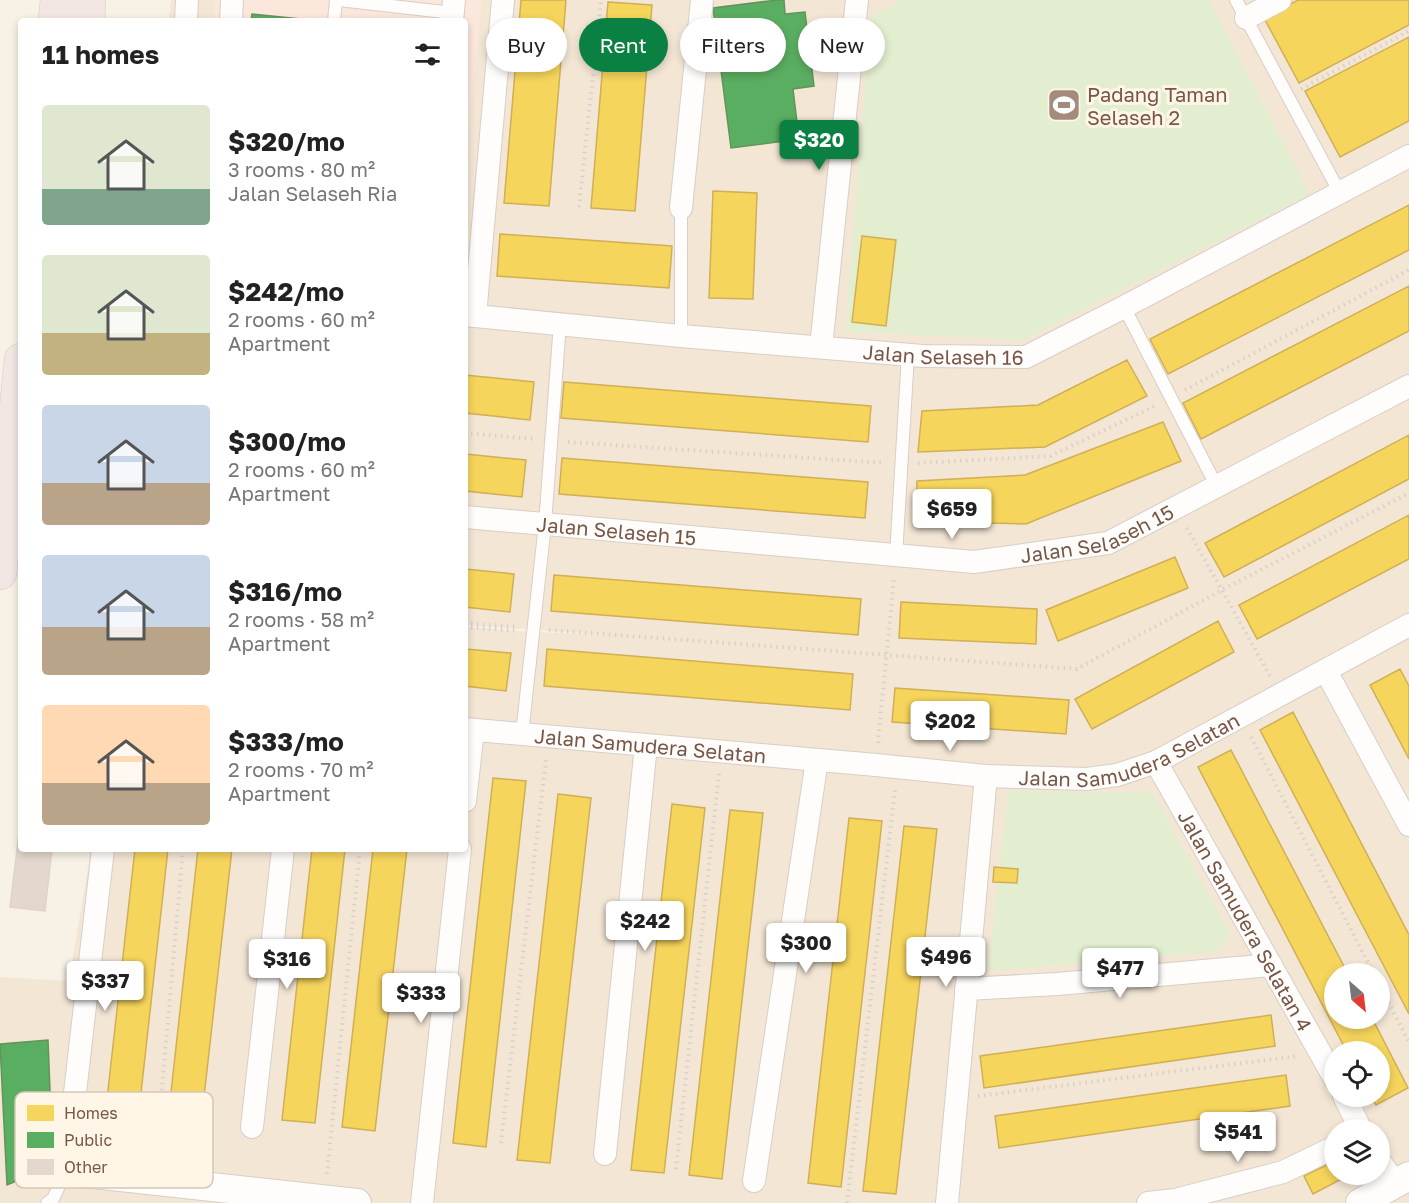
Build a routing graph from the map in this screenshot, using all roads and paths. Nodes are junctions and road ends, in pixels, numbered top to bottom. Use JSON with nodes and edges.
{"nodes":[{"id":1,"x":57,"y":0,"type":"edge"},
{"id":2,"x":89,"y":0,"type":"edge"},
{"id":3,"x":187,"y":0,"type":"edge"},
{"id":4,"x":232,"y":0,"type":"edge"},
{"id":5,"x":338,"y":0,"type":"edge"},
{"id":6,"x":503,"y":0,"type":"edge"},
{"id":7,"x":601,"y":0,"type":"edge"},
{"id":8,"x":702,"y":0,"type":"edge"},
{"id":9,"x":857,"y":0,"type":"edge"},
{"id":10,"x":1280,"y":0,"type":"edge"},
{"id":11,"x":1241,"y":9,"type":"edge"},
{"id":12,"x":453,"y":11,"type":"edge"},
{"id":13,"x":55,"y":18,"type":"edge"},
{"id":14,"x":88,"y":18,"type":"edge"},
{"id":15,"x":186,"y":18,"type":"edge"},
{"id":16,"x":231,"y":18,"type":"edge"},
{"id":17,"x":335,"y":18,"type":"edge"},
{"id":18,"x":1409,"y":31,"type":"edge"},
{"id":19,"x":1288,"y":96,"type":"junction"},
{"id":20,"x":1409,"y":156,"type":"edge"},
{"id":21,"x":1340,"y":193,"type":"junction"},
{"id":22,"x":579,"y":207,"type":"dead end"},
{"id":23,"x":681,"y":208,"type":"joint"},
{"id":24,"x":1409,"y":270,"type":"edge"},
{"id":25,"x":1124,"y":307,"type":"junction"},
{"id":26,"x":470,"y":315,"type":"edge"},
{"id":27,"x":560,"y":323,"type":"junction"},
{"id":28,"x":681,"y":336,"type":"junction"},
{"id":29,"x":821,"y":347,"type":"junction"},
{"id":30,"x":908,"y":354,"type":"junction"},
{"id":31,"x":1409,"y":386,"type":"edge"},
{"id":32,"x":18,"y":390,"type":"edge"},
{"id":33,"x":1171,"y":398,"type":"junction"},
{"id":34,"x":468,"y":433,"type":"edge"},
{"id":35,"x":551,"y":441,"type":"junction"},
{"id":36,"x":901,"y":464,"type":"junction"},
{"id":37,"x":18,"y":484,"type":"edge"},
{"id":38,"x":1217,"y":487,"type":"junction"},
{"id":39,"x":1409,"y":494,"type":"edge"},
{"id":40,"x":1176,"y":508,"type":"junction"},
{"id":41,"x":468,"y":517,"type":"edge"},
{"id":42,"x":545,"y":524,"type":"junction"},
{"id":43,"x":896,"y":556,"type":"junction"},
{"id":44,"x":0,"y":573,"type":"edge"},
{"id":45,"x":0,"y":580,"type":"edge"},
{"id":46,"x":1222,"y":590,"type":"junction"},
{"id":47,"x":468,"y":625,"type":"edge"},
{"id":48,"x":1409,"y":625,"type":"edge"},
{"id":49,"x":533,"y":630,"type":"junction"},
{"id":50,"x":886,"y":655,"type":"junction"},
{"id":51,"x":1326,"y":671,"type":"junction"},
{"id":52,"x":1280,"y":695,"type":"junction"},
{"id":53,"x":1240,"y":716,"type":"junction"},
{"id":54,"x":469,"y":730,"type":"edge"},
{"id":55,"x":522,"y":734,"type":"junction"},
{"id":56,"x":548,"y":736,"type":"junction"},
{"id":57,"x":646,"y":745,"type":"junction"},
{"id":58,"x":468,"y":748,"type":"edge"},
{"id":59,"x":722,"y":751,"type":"junction"},
{"id":60,"x":817,"y":760,"type":"junction"},
{"id":61,"x":1156,"y":762,"type":"junction"},
{"id":62,"x":887,"y":766,"type":"junction"},
{"id":63,"x":986,"y":776,"type":"junction"},
{"id":64,"x":1409,"y":825,"type":"edge"},
{"id":65,"x":104,"y":852,"type":"edge"},
{"id":66,"x":183,"y":852,"type":"edge"},
{"id":67,"x":283,"y":852,"type":"edge"},
{"id":68,"x":360,"y":852,"type":"edge"},
{"id":69,"x":460,"y":852,"type":"edge"},
{"id":70,"x":1368,"y":963,"type":"edge"},
{"id":71,"x":1271,"y":965,"type":"junction"},
{"id":72,"x":966,"y":989,"type":"junction"},
{"id":73,"x":1390,"y":1005,"type":"edge"},
{"id":74,"x":1409,"y":1042,"type":"edge"},
{"id":75,"x":1321,"y":1053,"type":"junction"},
{"id":76,"x":1324,"y":1059,"type":"edge"},
{"id":77,"x":75,"y":1092,"type":"edge"},
{"id":78,"x":162,"y":1092,"type":"edge"},
{"id":79,"x":956,"y":1099,"type":"junction"},
{"id":80,"x":252,"y":1127,"type":"dead end"},
{"id":81,"x":501,"y":1143,"type":"dead end"},
{"id":82,"x":1324,"y":1152,"type":"edge"},
{"id":83,"x":605,"y":1154,"type":"dead end"},
{"id":84,"x":676,"y":1169,"type":"dead end"},
{"id":85,"x":1395,"y":1174,"type":"edge"},
{"id":86,"x":326,"y":1179,"type":"dead end"},
{"id":87,"x":754,"y":1181,"type":"dead end"},
{"id":88,"x":58,"y":1188,"type":"edge"},
{"id":89,"x":171,"y":1188,"type":"edge"},
{"id":90,"x":221,"y":1196,"type":"edge"},
{"id":91,"x":47,"y":1203,"type":"edge"},
{"id":92,"x":357,"y":1203,"type":"edge"},
{"id":93,"x":422,"y":1203,"type":"edge"},
{"id":94,"x":847,"y":1203,"type":"edge"},
{"id":95,"x":947,"y":1203,"type":"edge"},
{"id":96,"x":1148,"y":1203,"type":"edge"},
{"id":97,"x":1360,"y":1203,"type":"edge"}],
"edges":[{"from":1,"to":13,"type":"highway"},
{"from":2,"to":14,"type":"highway"},
{"from":3,"to":15,"type":"street"},
{"from":4,"to":16,"type":"street"},
{"from":5,"to":12,"type":"lane"},
{"from":5,"to":17,"type":"lane"},
{"from":6,"to":26,"type":"street"},
{"from":7,"to":22,"type":"path"},
{"from":8,"to":23,"type":"street"},
{"from":9,"to":29,"type":"street"},
{"from":10,"to":11,"type":"street"},
{"from":11,"to":19,"type":"lane"},
{"from":18,"to":19,"type":"path"},
{"from":19,"to":21,"type":"lane"},
{"from":20,"to":21,"type":"street","name":"Jalan Selaseh 16"},
{"from":21,"to":25,"type":"street","name":"Jalan Selaseh 16"},
{"from":23,"to":28,"type":"lane"},
{"from":24,"to":33,"type":"path"},
{"from":25,"to":30,"type":"street","name":"Jalan Selaseh 16"},
{"from":25,"to":33,"type":"lane"},
{"from":26,"to":27,"type":"street","name":"Jalan Selaseh 16"},
{"from":27,"to":28,"type":"street","name":"Jalan Selaseh 16"},
{"from":27,"to":35,"type":"lane"},
{"from":28,"to":29,"type":"street","name":"Jalan Selaseh 16"},
{"from":29,"to":30,"type":"street","name":"Jalan Selaseh 16"},
{"from":30,"to":36,"type":"lane"},
{"from":31,"to":38,"type":"street","name":"Jalan Selaseh 15"},
{"from":32,"to":44,"type":"highway"},
{"from":33,"to":36,"type":"path"},
{"from":33,"to":38,"type":"lane"},
{"from":34,"to":35,"type":"path"},
{"from":35,"to":36,"type":"path"},
{"from":35,"to":42,"type":"lane"},
{"from":36,"to":43,"type":"lane"},
{"from":37,"to":45,"type":"highway"},
{"from":38,"to":40,"type":"street","name":"Jalan Selaseh 15"},
{"from":39,"to":46,"type":"path"},
{"from":40,"to":43,"type":"street","name":"Jalan Selaseh 15"},
{"from":40,"to":46,"type":"path"},
{"from":41,"to":42,"type":"street","name":"Jalan Selaseh 15"},
{"from":42,"to":43,"type":"street","name":"Jalan Selaseh 15"},
{"from":42,"to":49,"type":"lane"},
{"from":43,"to":50,"type":"path"},
{"from":46,"to":50,"type":"path"},
{"from":46,"to":52,"type":"path"},
{"from":47,"to":49,"type":"path"},
{"from":48,"to":51,"type":"street","name":"Jalan Samudera Selatan"},
{"from":49,"to":50,"type":"path"},
{"from":49,"to":55,"type":"lane"},
{"from":50,"to":62,"type":"path"},
{"from":51,"to":52,"type":"street","name":"Jalan Samudera Selatan"},
{"from":51,"to":64,"type":"street"},
{"from":52,"to":53,"type":"street","name":"Jalan Samudera Selatan"},
{"from":53,"to":61,"type":"street","name":"Jalan Samudera Selatan"},
{"from":53,"to":70,"type":"path"},
{"from":54,"to":55,"type":"street","name":"Jalan Samudera Selatan"},
{"from":54,"to":58,"type":"street"},
{"from":55,"to":56,"type":"street","name":"Jalan Samudera Selatan"},
{"from":56,"to":57,"type":"street","name":"Jalan Samudera Selatan"},
{"from":56,"to":81,"type":"path"},
{"from":57,"to":59,"type":"street","name":"Jalan Samudera Selatan"},
{"from":57,"to":83,"type":"street"},
{"from":59,"to":60,"type":"street","name":"Jalan Samudera Selatan"},
{"from":59,"to":84,"type":"path"},
{"from":60,"to":62,"type":"street","name":"Jalan Samudera Selatan"},
{"from":60,"to":87,"type":"street"},
{"from":61,"to":63,"type":"street","name":"Jalan Samudera Selatan"},
{"from":61,"to":71,"type":"street","name":"Jalan Samudera Selatan 4"},
{"from":62,"to":63,"type":"street","name":"Jalan Samudera Selatan"},
{"from":62,"to":94,"type":"path"},
{"from":63,"to":72,"type":"street"},
{"from":65,"to":77,"type":"street"},
{"from":66,"to":78,"type":"path"},
{"from":67,"to":80,"type":"street"},
{"from":68,"to":86,"type":"path"},
{"from":69,"to":93,"type":"street"},
{"from":71,"to":72,"type":"street"},
{"from":71,"to":75,"type":"street","name":"Jalan Samudera Selatan 4"},
{"from":72,"to":79,"type":"street"},
{"from":73,"to":74,"type":"path"},
{"from":75,"to":76,"type":"street","name":"Jalan Samudera Selatan 4"},
{"from":75,"to":79,"type":"path"},
{"from":79,"to":95,"type":"street"},
{"from":82,"to":96,"type":"street"},
{"from":85,"to":97,"type":"street"},
{"from":88,"to":91,"type":"lane"},
{"from":89,"to":90,"type":"street"},
{"from":90,"to":92,"type":"street"}]}
